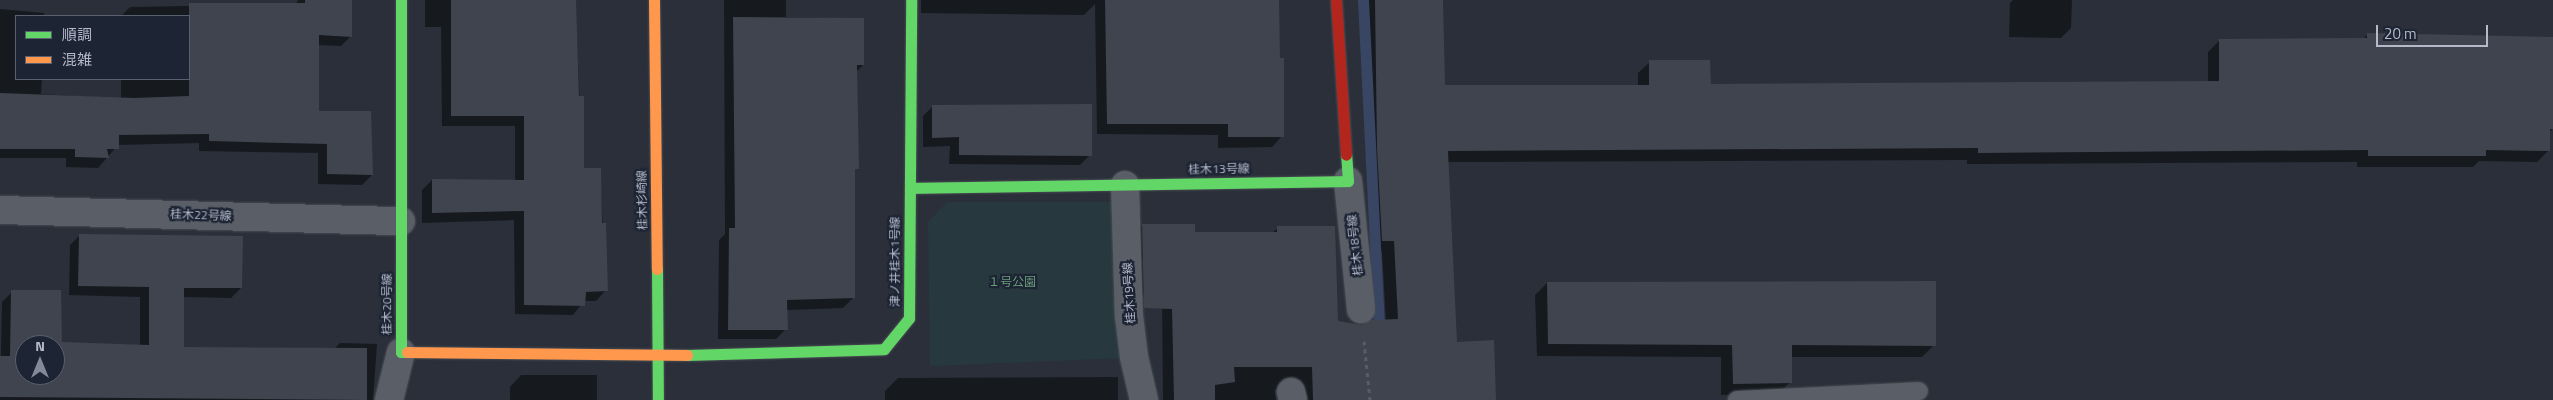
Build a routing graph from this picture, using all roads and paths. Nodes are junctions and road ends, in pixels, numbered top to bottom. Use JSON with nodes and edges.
{"nodes":[{"id":1,"x":401,"y":0,"type":"edge"},
{"id":2,"x":654,"y":0,"type":"edge"},
{"id":3,"x":911,"y":0,"type":"edge"},
{"id":4,"x":1336,"y":0,"type":"edge"},
{"id":5,"x":1348,"y":181,"type":"junction"},
{"id":6,"x":1125,"y":185,"type":"junction"},
{"id":7,"x":910,"y":188,"type":"junction"},
{"id":8,"x":0,"y":210,"type":"edge"},
{"id":9,"x":401,"y":221,"type":"junction"},
{"id":10,"x":1361,"y":309,"type":"joint"},
{"id":11,"x":401,"y":352,"type":"junction"},
{"id":12,"x":657,"y":356,"type":"junction"},
{"id":13,"x":1919,"y":391,"type":"dead end"},
{"id":14,"x":389,"y":400,"type":"edge"},
{"id":15,"x":658,"y":400,"type":"edge"},
{"id":16,"x":1144,"y":400,"type":"edge"},
{"id":17,"x":1370,"y":400,"type":"edge"},
{"id":18,"x":1738,"y":400,"type":"edge"}],
"edges":[{"from":1,"to":9,"type":"street","name":"桂木20号線"},
{"from":2,"to":12,"type":"street","name":"桂木杉崎線"},
{"from":3,"to":7,"type":"street","name":"津ノ井桂木1号線"},
{"from":4,"to":5,"type":"street"},
{"from":5,"to":6,"type":"street","name":"桂木13号線"},
{"from":5,"to":10,"type":"street","name":"桂木18号線"},
{"from":6,"to":7,"type":"street","name":"桂木13号線"},
{"from":6,"to":16,"type":"street","name":"桂木19号線"},
{"from":7,"to":12,"type":"street","name":"津ノ井桂木1号線"},
{"from":8,"to":9,"type":"street","name":"桂木22号線"},
{"from":9,"to":11,"type":"street","name":"桂木20号線"},
{"from":10,"to":17,"type":"path"},
{"from":11,"to":12,"type":"street","name":"桂木20号線"},
{"from":11,"to":14,"type":"street"},
{"from":12,"to":15,"type":"street","name":"桂木杉崎線"},
{"from":13,"to":18,"type":"lane"}]}
